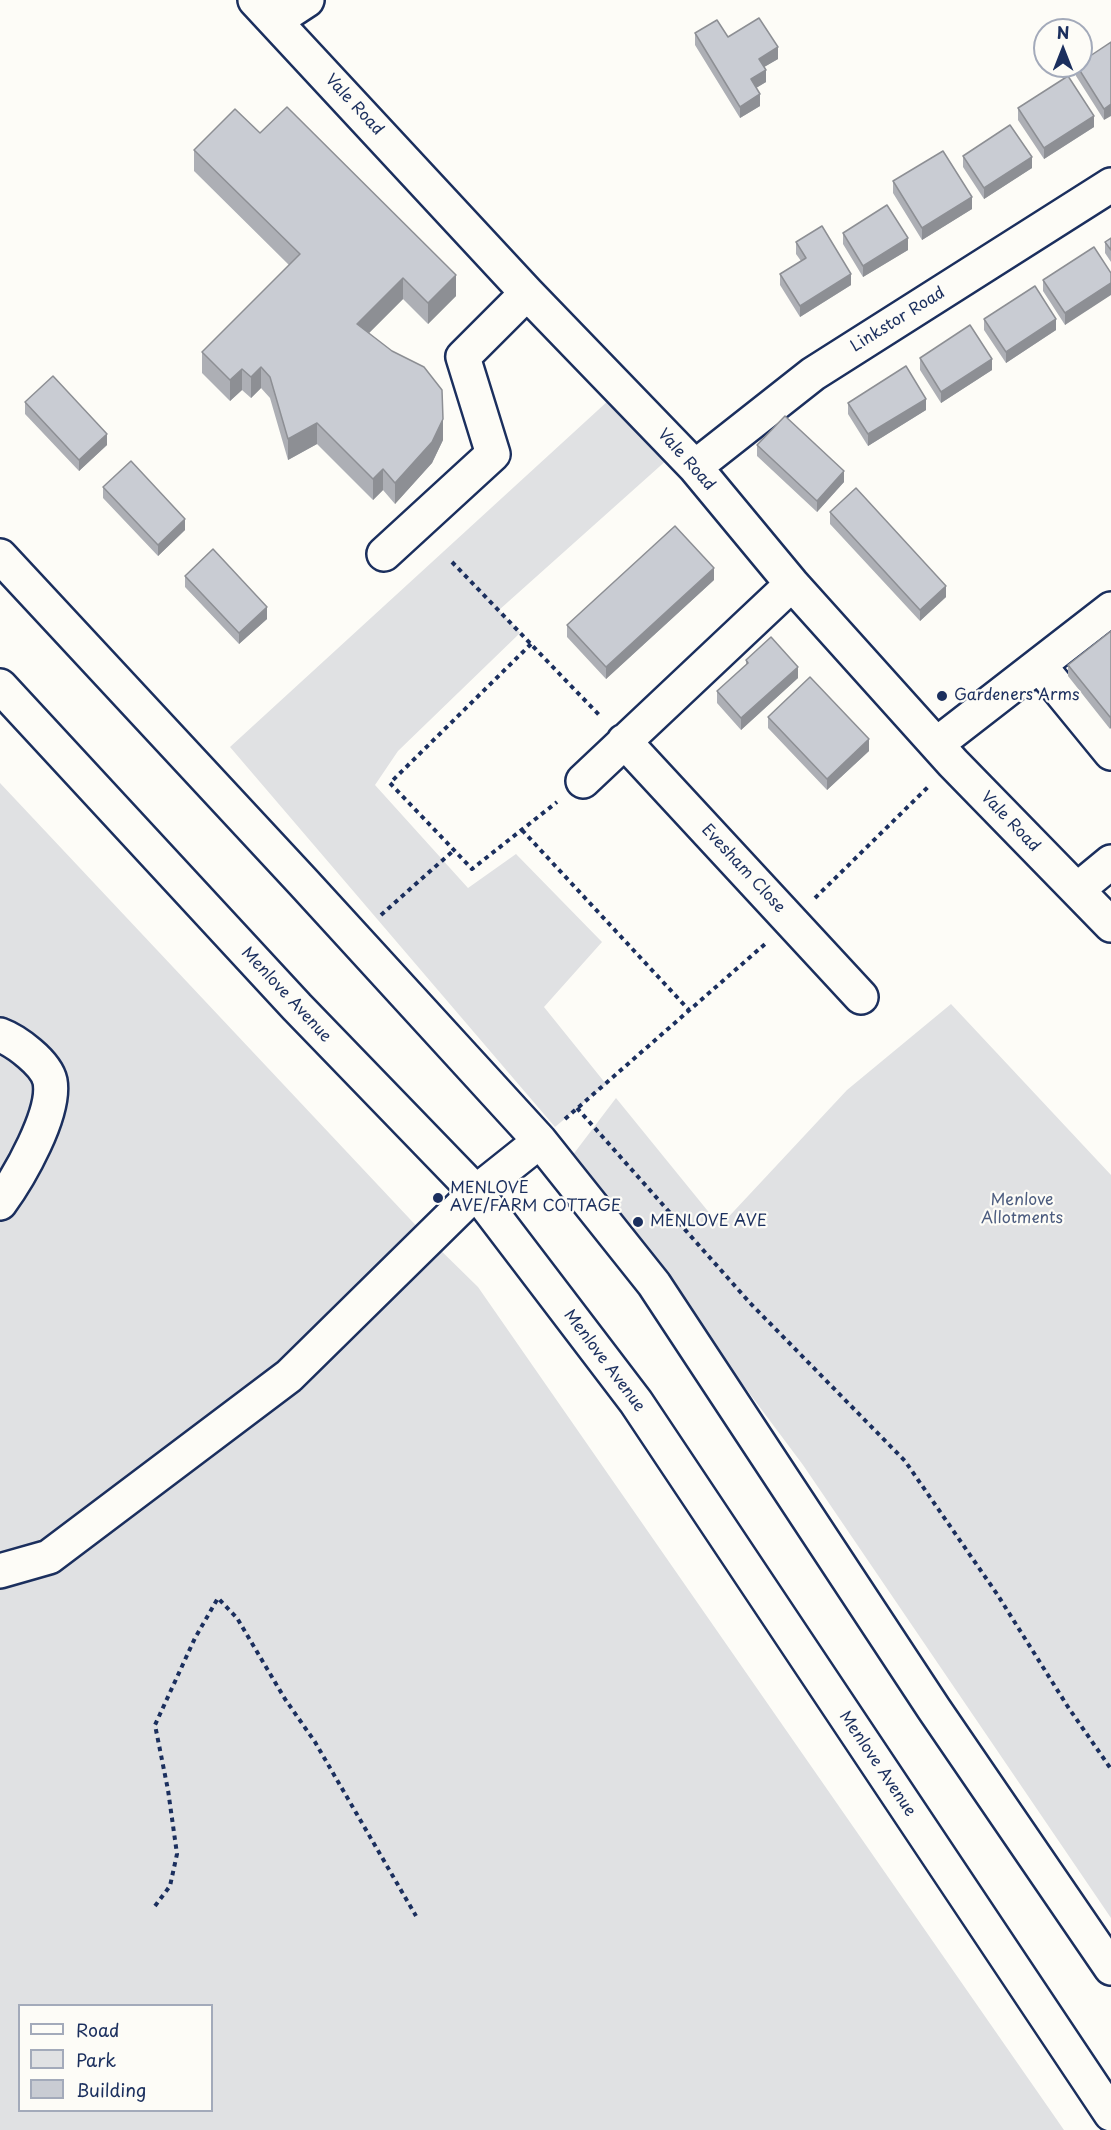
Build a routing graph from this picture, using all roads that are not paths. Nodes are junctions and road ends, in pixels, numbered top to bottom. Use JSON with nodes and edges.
{"nodes":[{"id":1,"x":307,"y":0,"type":"edge"},
{"id":2,"x":265,"y":10,"type":"edge"},
{"id":3,"x":1111,"y":185,"type":"edge"},
{"id":4,"x":527,"y":293,"type":"junction"},
{"id":5,"x":694,"y":467,"type":"junction"},
{"id":6,"x":384,"y":554,"type":"dead end"},
{"id":7,"x":0,"y":556,"type":"edge"},
{"id":8,"x":792,"y":584,"type":"junction"},
{"id":9,"x":1111,"y":609,"type":"edge"},
{"id":10,"x":1039,"y":665,"type":"junction"},
{"id":11,"x":0,"y":686,"type":"edge"},
{"id":12,"x":624,"y":741,"type":"junction"},
{"id":13,"x":1111,"y":753,"type":"edge"},
{"id":14,"x":945,"y":754,"type":"junction"},
{"id":15,"x":583,"y":781,"type":"road end"},
{"id":16,"x":1111,"y":862,"type":"edge"},
{"id":17,"x":1077,"y":890,"type":"junction"},
{"id":18,"x":1111,"y":925,"type":"edge"},
{"id":19,"x":861,"y":997,"type":"dead end"},
{"id":20,"x":0,"y":1035,"type":"edge"},
{"id":21,"x":540,"y":1141,"type":"junction"},
{"id":22,"x":476,"y":1192,"type":"junction"},
{"id":23,"x":0,"y":1203,"type":"edge"},
{"id":24,"x":0,"y":1571,"type":"edge"},
{"id":25,"x":1111,"y":1968,"type":"edge"},
{"id":26,"x":1111,"y":2114,"type":"edge"}],
"edges":[{"from":1,"to":2,"type":"main road"},
{"from":2,"to":4,"type":"main road","name":"Vale Road"},
{"from":3,"to":5,"type":"main road","name":"Linkstor Road"},
{"from":4,"to":5,"type":"main road","name":"Vale Road"},
{"from":4,"to":6,"type":"main road"},
{"from":5,"to":8,"type":"main road","name":"Vale Road"},
{"from":7,"to":21,"type":"main road"},
{"from":8,"to":12,"type":"main road"},
{"from":8,"to":14,"type":"main road","name":"Vale Road"},
{"from":9,"to":10,"type":"main road"},
{"from":10,"to":13,"type":"main road"},
{"from":10,"to":14,"type":"main road"},
{"from":11,"to":22,"type":"main road","name":"Menlove Avenue"},
{"from":12,"to":15,"type":"main road"},
{"from":12,"to":19,"type":"main road","name":"Evesham Close"},
{"from":14,"to":17,"type":"main road","name":"Vale Road"},
{"from":16,"to":17,"type":"main road"},
{"from":17,"to":18,"type":"main road","name":"Vale Road"},
{"from":20,"to":23,"type":"main road"},
{"from":21,"to":22,"type":"main road"},
{"from":21,"to":25,"type":"main road"},
{"from":22,"to":24,"type":"main road"},
{"from":22,"to":26,"type":"main road","name":"Menlove Avenue"}]}
